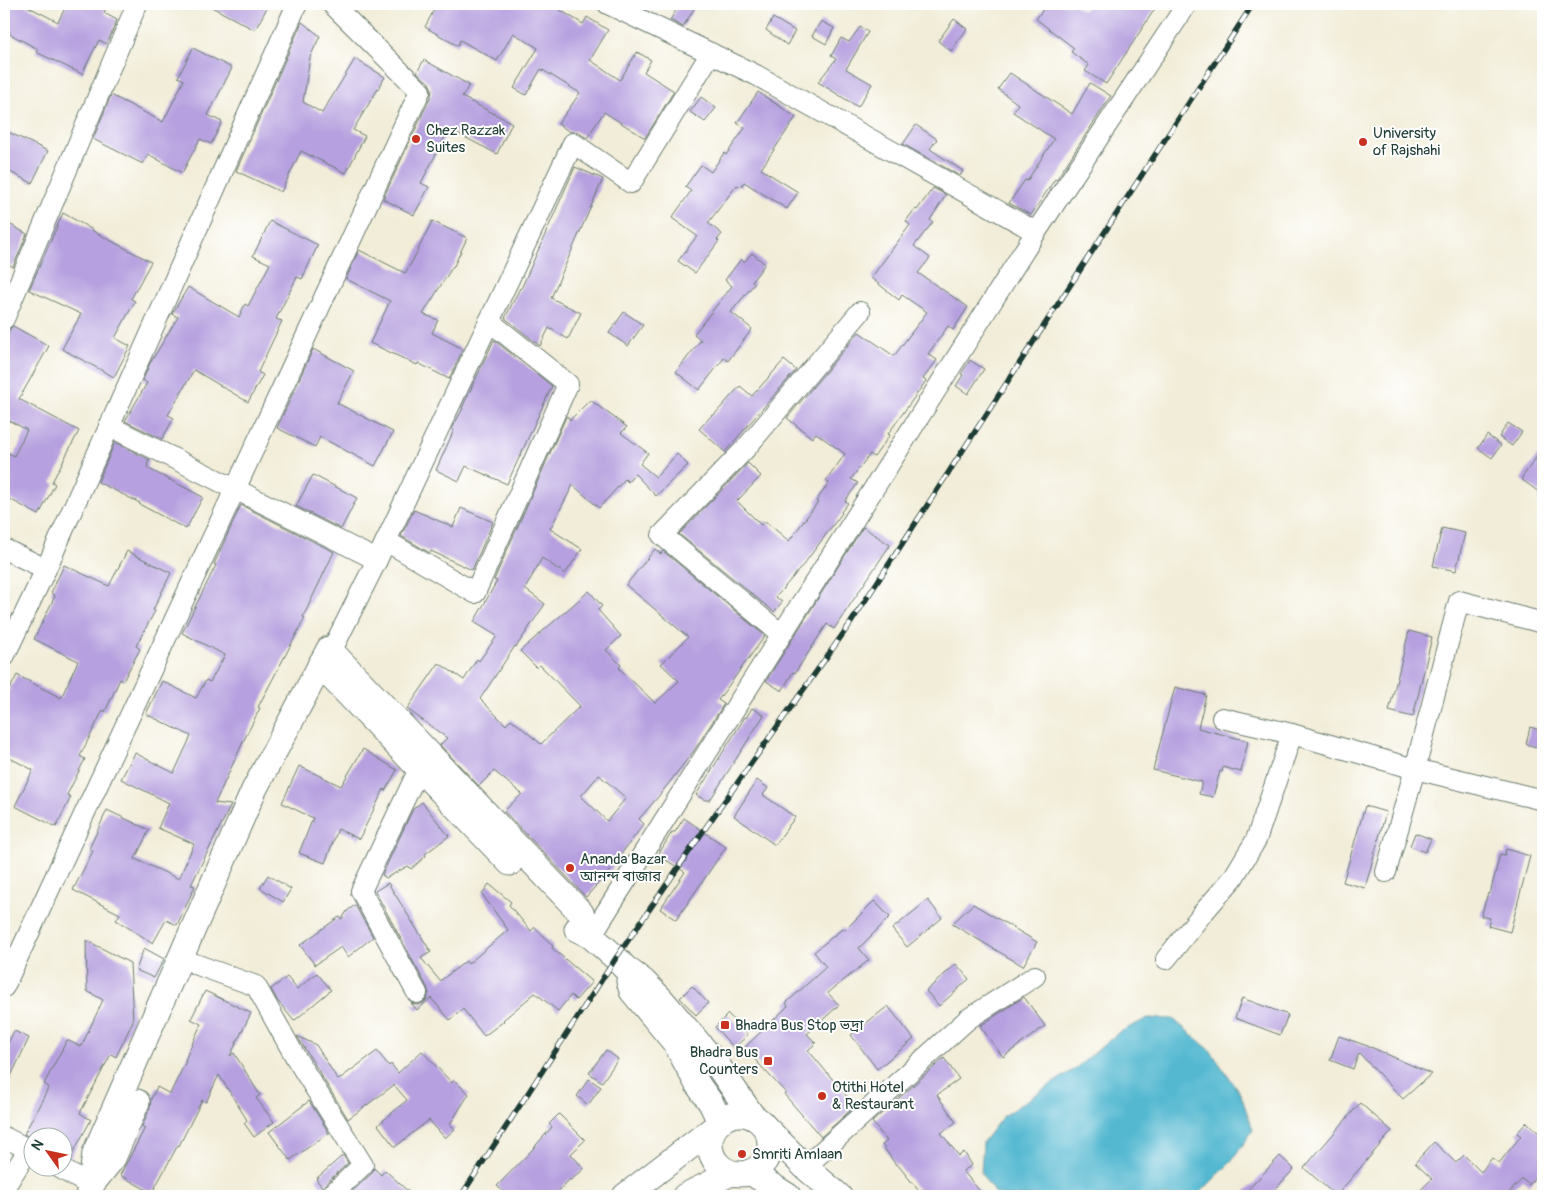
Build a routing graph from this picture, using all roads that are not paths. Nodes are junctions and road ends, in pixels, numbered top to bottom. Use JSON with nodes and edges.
{"nodes":[{"id":1,"x":137,"y":4,"type":"edge"},
{"id":2,"x":297,"y":4,"type":"edge"},
{"id":3,"x":332,"y":4,"type":"edge"},
{"id":4,"x":608,"y":4,"type":"edge"},
{"id":5,"x":1186,"y":4,"type":"edge"},
{"id":6,"x":711,"y":53,"type":"junction"},
{"id":7,"x":1036,"y":232,"type":"junction"},
{"id":8,"x":860,"y":312,"type":"dead end"},
{"id":9,"x":4,"y":319,"type":"edge"},
{"id":10,"x":489,"y":321,"type":"junction"},
{"id":11,"x":110,"y":426,"type":"junction"},
{"id":12,"x":235,"y":489,"type":"junction"},
{"id":13,"x":386,"y":540,"type":"junction"},
{"id":14,"x":4,"y":549,"type":"edge"},
{"id":15,"x":377,"y":560,"type":"junction"},
{"id":16,"x":46,"y":569,"type":"junction"},
{"id":17,"x":1543,"y":623,"type":"edge"},
{"id":18,"x":781,"y":634,"type":"junction"},
{"id":19,"x":4,"y":657,"type":"edge"},
{"id":20,"x":330,"y":658,"type":"junction"},
{"id":21,"x":1222,"y":718,"type":"dead end"},
{"id":22,"x":1292,"y":734,"type":"junction"},
{"id":23,"x":419,"y":769,"type":"junction"},
{"id":24,"x":1415,"y":769,"type":"junction"},
{"id":25,"x":1543,"y":800,"type":"edge"},
{"id":26,"x":1386,"y":872,"type":"dead end"},
{"id":27,"x":591,"y":936,"type":"junction"},
{"id":28,"x":1166,"y":959,"type":"dead end"},
{"id":29,"x":195,"y":964,"type":"junction"},
{"id":30,"x":624,"y":967,"type":"junction"},
{"id":31,"x":1035,"y":976,"type":"dead end"},
{"id":32,"x":4,"y":987,"type":"edge"},
{"id":33,"x":417,"y":993,"type":"dead end"},
{"id":34,"x":757,"y":1120,"type":"junction"},
{"id":35,"x":717,"y":1125,"type":"junction"},
{"id":36,"x":4,"y":1137,"type":"edge"},
{"id":37,"x":22,"y":1146,"type":"edge"},
{"id":38,"x":22,"y":1162,"type":"edge"},
{"id":39,"x":805,"y":1167,"type":"junction"},
{"id":40,"x":741,"y":1173,"type":"junction"},
{"id":41,"x":72,"y":1178,"type":"edge"},
{"id":42,"x":4,"y":1188,"type":"edge"},
{"id":43,"x":89,"y":1191,"type":"edge"},
{"id":44,"x":330,"y":1196,"type":"edge"},
{"id":45,"x":625,"y":1196,"type":"edge"},
{"id":46,"x":685,"y":1196,"type":"edge"},
{"id":47,"x":788,"y":1196,"type":"edge"},
{"id":48,"x":839,"y":1196,"type":"edge"}],
"edges":[{"from":1,"to":9,"type":"street"},
{"from":2,"to":11,"type":"street"},
{"from":3,"to":12,"type":"street"},
{"from":4,"to":6,"type":"street"},
{"from":5,"to":7,"type":"street"},
{"from":6,"to":7,"type":"street"},
{"from":6,"to":10,"type":"street"},
{"from":7,"to":18,"type":"street"},
{"from":8,"to":18,"type":"street"},
{"from":10,"to":13,"type":"street"},
{"from":10,"to":13,"type":"street"},
{"from":11,"to":12,"type":"street"},
{"from":11,"to":16,"type":"street"},
{"from":12,"to":15,"type":"street"},
{"from":12,"to":32,"type":"street"},
{"from":13,"to":15,"type":"street"},
{"from":14,"to":16,"type":"street"},
{"from":15,"to":20,"type":"street"},
{"from":16,"to":19,"type":"street"},
{"from":17,"to":24,"type":"street"},
{"from":18,"to":27,"type":"street"},
{"from":20,"to":23,"type":"main road"},
{"from":20,"to":27,"type":"main road"},
{"from":20,"to":29,"type":"main road"},
{"from":20,"to":43,"type":"main road"},
{"from":21,"to":22,"type":"street"},
{"from":22,"to":24,"type":"street"},
{"from":22,"to":28,"type":"street"},
{"from":23,"to":27,"type":"main road"},
{"from":23,"to":33,"type":"street"},
{"from":24,"to":25,"type":"street"},
{"from":24,"to":26,"type":"street"},
{"from":27,"to":30,"type":"main road"},
{"from":29,"to":43,"type":"main road"},
{"from":29,"to":44,"type":"street"},
{"from":30,"to":34,"type":"main road"},
{"from":30,"to":35,"type":"main road"},
{"from":31,"to":39,"type":"street"},
{"from":34,"to":35,"type":"main road"},
{"from":34,"to":39,"type":"main road"},
{"from":34,"to":40,"type":"main road"},
{"from":35,"to":40,"type":"main road"},
{"from":35,"to":45,"type":"main road"},
{"from":36,"to":37,"type":"street"},
{"from":38,"to":42,"type":"street"},
{"from":39,"to":48,"type":"main road"},
{"from":40,"to":46,"type":"main road"},
{"from":40,"to":47,"type":"main road"},
{"from":41,"to":43,"type":"street"}]}
